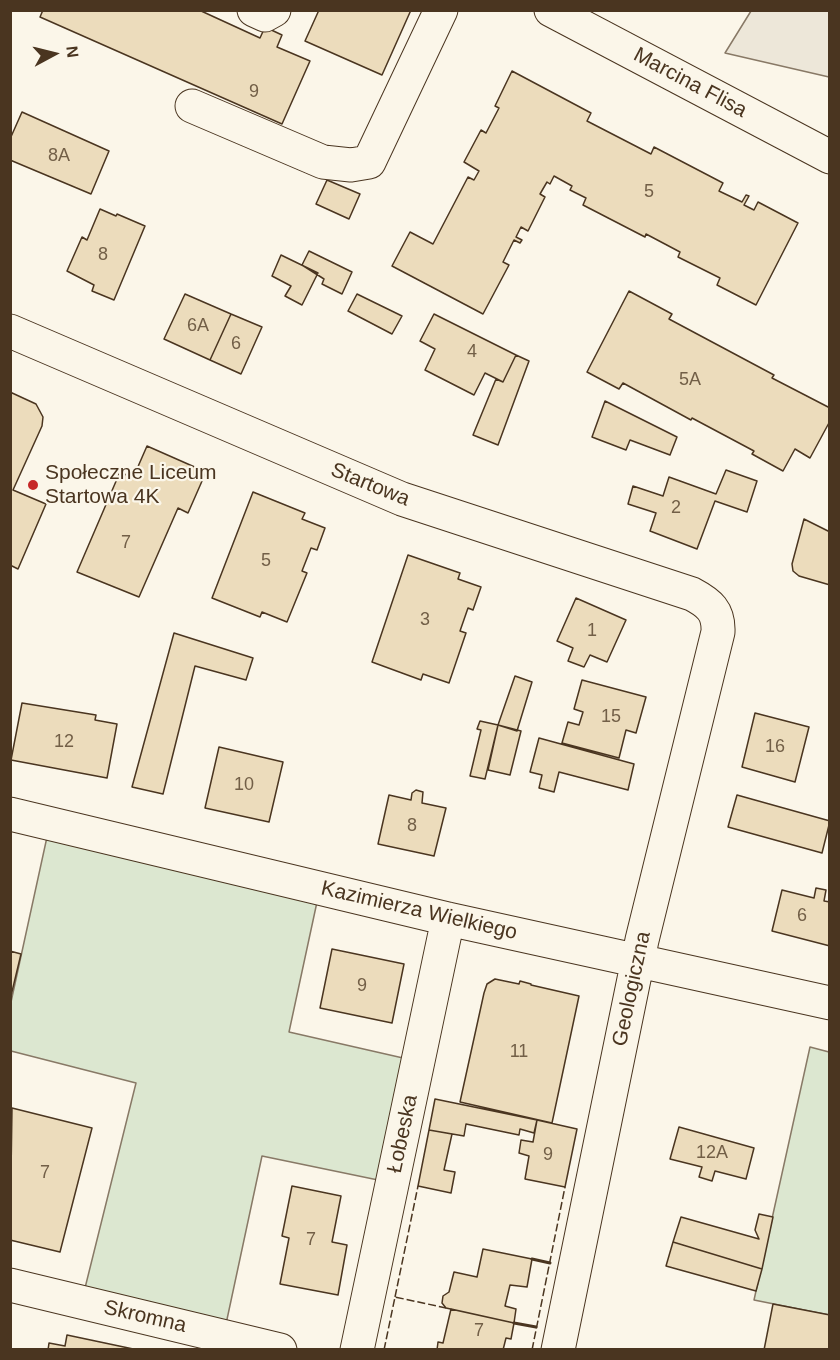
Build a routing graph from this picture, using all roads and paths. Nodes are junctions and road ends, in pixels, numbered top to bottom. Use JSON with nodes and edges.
{"nodes":[{"id":1,"x":254,"y":10,"type":"edge"},
{"id":2,"x":274,"y":10,"type":"edge"},
{"id":3,"x":441,"y":10,"type":"edge"},
{"id":4,"x":551,"y":10,"type":"edge"},
{"id":5,"x":192,"y":106,"type":"dead end"},
{"id":6,"x":830,"y":157,"type":"edge"},
{"id":7,"x":10,"y":331,"type":"edge"},
{"id":8,"x":718,"y":632,"type":"joint"},
{"id":9,"x":10,"y":814,"type":"edge"},
{"id":10,"x":448,"y":919,"type":"junction"},
{"id":11,"x":638,"y":960,"type":"junction"},
{"id":12,"x":830,"y":1003,"type":"edge"},
{"id":13,"x":10,"y":1285,"type":"edge"},
{"id":14,"x":280,"y":1350,"type":"edge"},
{"id":15,"x":357,"y":1350,"type":"edge"},
{"id":16,"x":558,"y":1350,"type":"edge"}],
"edges":[{"from":1,"to":2,"type":"street"},
{"from":3,"to":5,"type":"street"},
{"from":4,"to":6,"type":"street","name":"Marcina Flisa"},
{"from":7,"to":8,"type":"street","name":"Startowa"},
{"from":8,"to":11,"type":"street","name":"Geologiczna"},
{"from":9,"to":10,"type":"street","name":"Kazimierza Wielkiego"},
{"from":10,"to":11,"type":"street","name":"Kazimierza Wielkiego"},
{"from":10,"to":15,"type":"street","name":"Łobeska"},
{"from":11,"to":12,"type":"street","name":"Kazimierza Wielkiego"},
{"from":11,"to":16,"type":"street","name":"Geologiczna"},
{"from":13,"to":14,"type":"street","name":"Skromna"}]}
